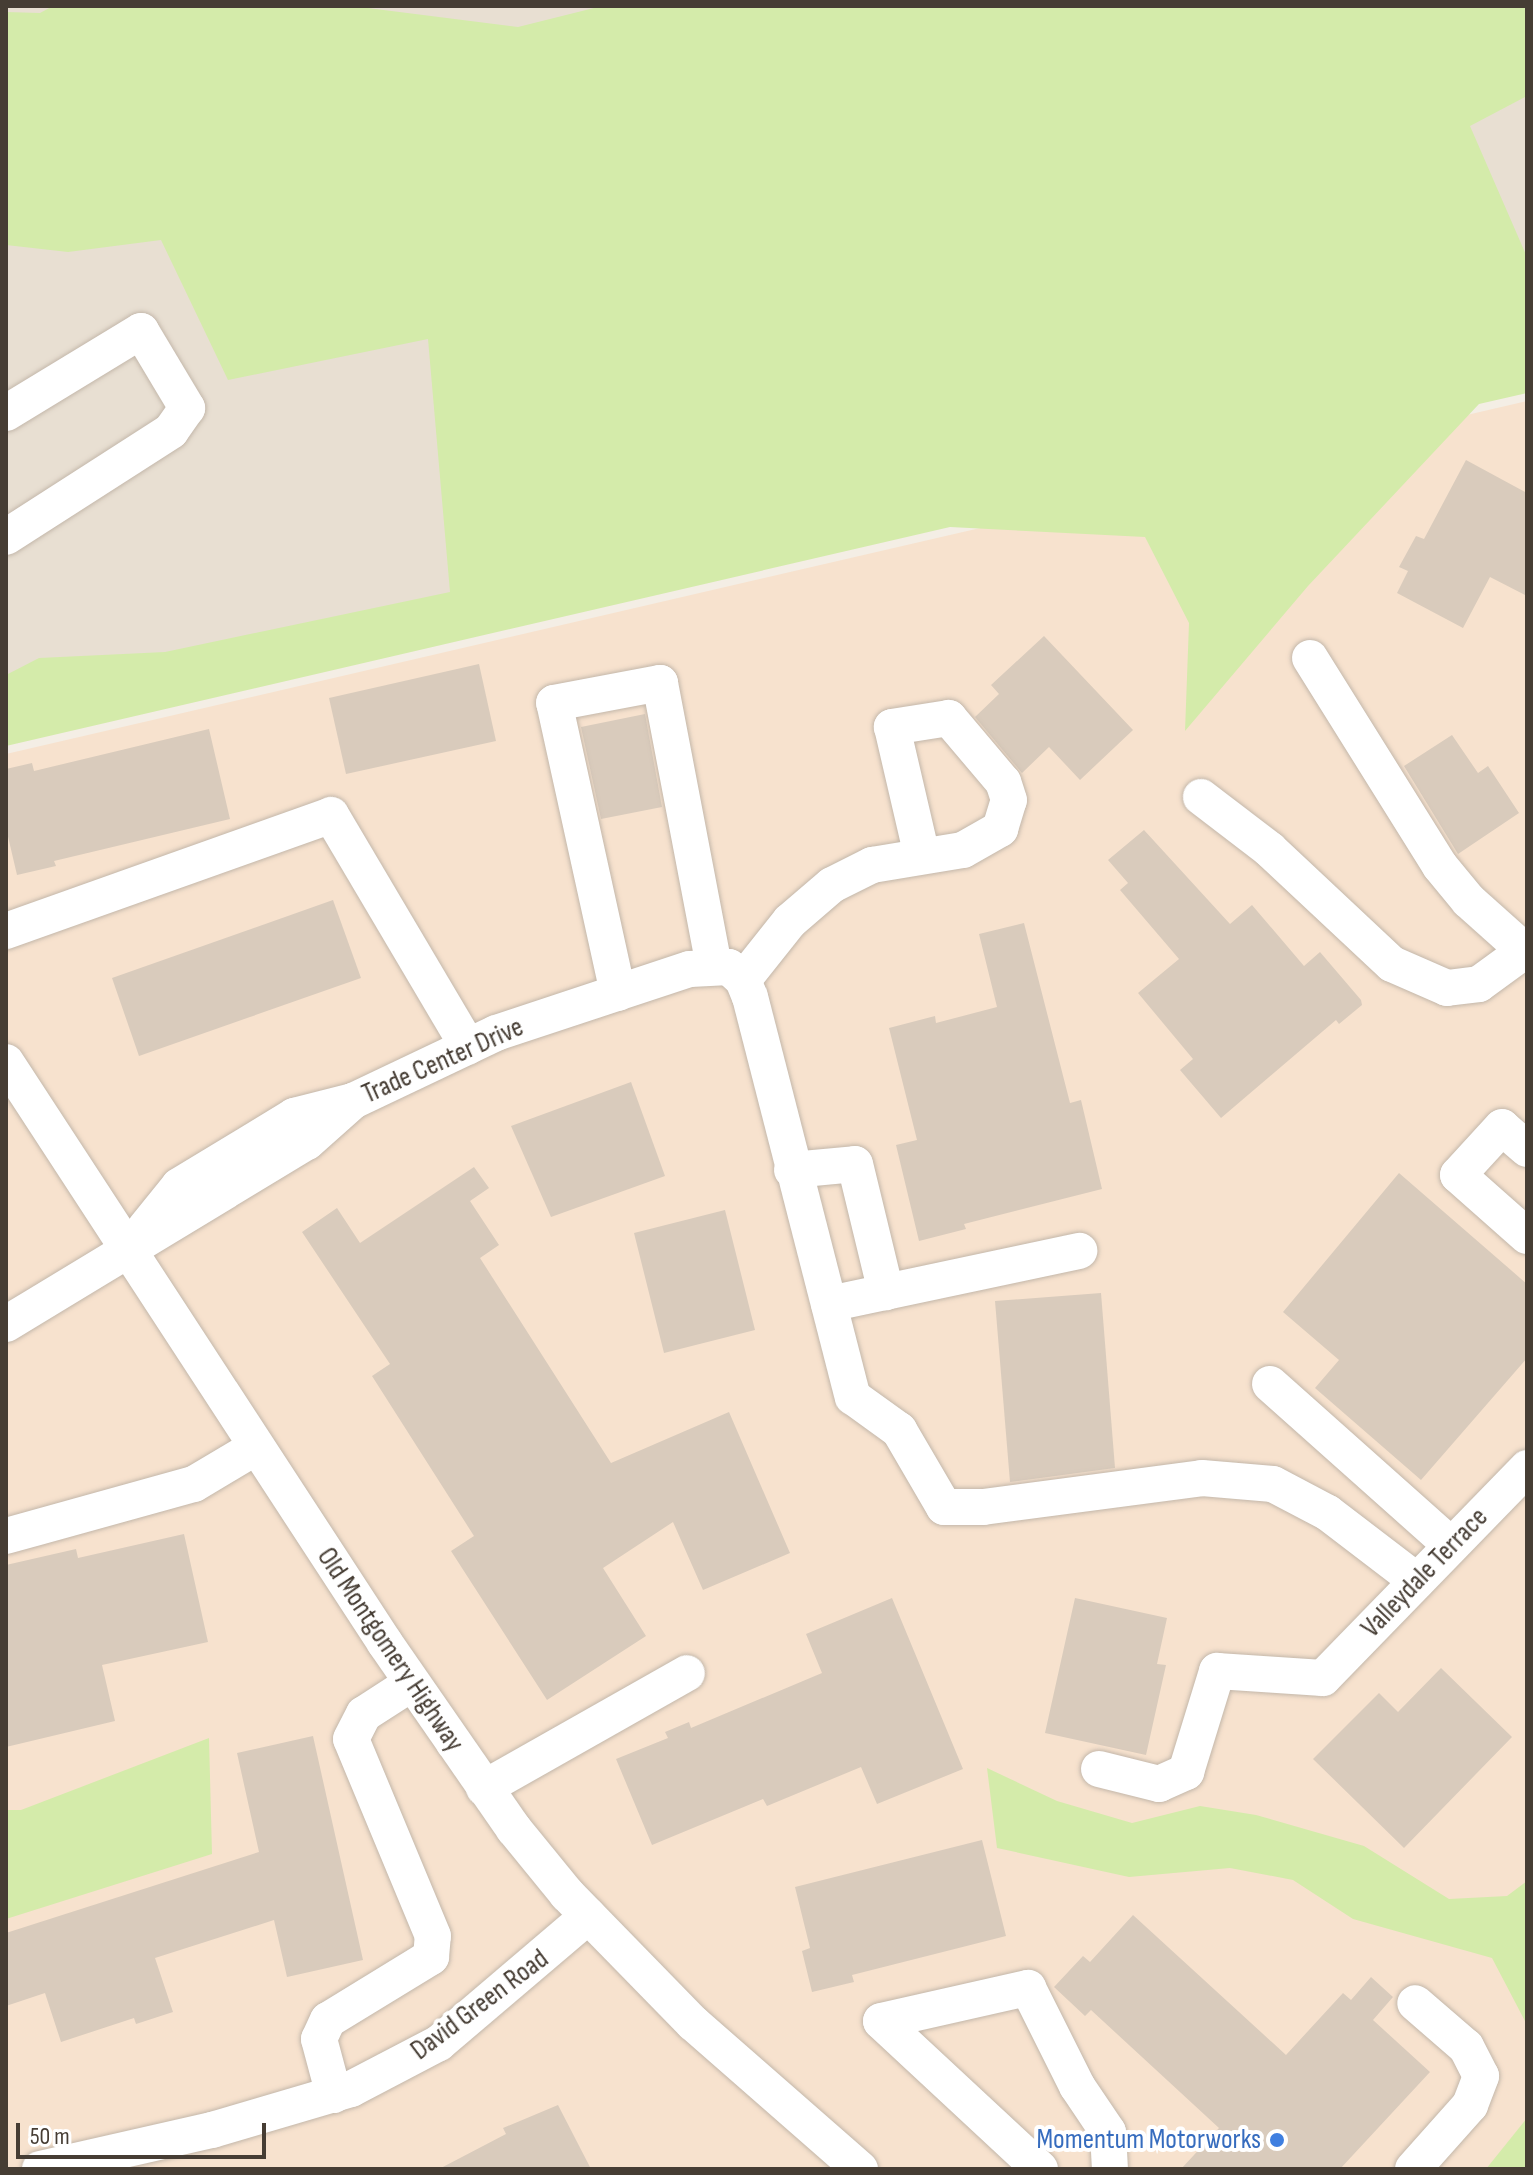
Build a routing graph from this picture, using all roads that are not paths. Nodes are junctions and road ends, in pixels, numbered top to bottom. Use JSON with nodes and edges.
{"nodes":[{"id":1,"x":6,"y":413,"type":"edge"},
{"id":2,"x":6,"y":537,"type":"edge"},
{"id":3,"x":1310,"y":658,"type":"dead end"},
{"id":4,"x":1201,"y":797,"type":"dead end"},
{"id":5,"x":922,"y":856,"type":"dead end"},
{"id":6,"x":6,"y":931,"type":"edge"},
{"id":7,"x":1526,"y":950,"type":"edge"},
{"id":8,"x":728,"y":973,"type":"junction"},
{"id":9,"x":618,"y":993,"type":"junction"},
{"id":10,"x":468,"y":1047,"type":"junction"},
{"id":11,"x":6,"y":1062,"type":"edge"},
{"id":12,"x":1527,"y":1149,"type":"edge"},
{"id":13,"x":792,"y":1170,"type":"junction"},
{"id":14,"x":1527,"y":1236,"type":"edge"},
{"id":15,"x":127,"y":1249,"type":"junction"},
{"id":16,"x":1079,"y":1251,"type":"dead end"},
{"id":17,"x":886,"y":1292,"type":"junction"},
{"id":18,"x":829,"y":1304,"type":"junction"},
{"id":19,"x":6,"y":1324,"type":"edge"},
{"id":20,"x":1270,"y":1384,"type":"dead end"},
{"id":21,"x":256,"y":1447,"type":"junction"},
{"id":22,"x":1527,"y":1468,"type":"edge"},
{"id":23,"x":6,"y":1536,"type":"edge"},
{"id":24,"x":1451,"y":1545,"type":"junction"},
{"id":25,"x":1417,"y":1581,"type":"junction"},
{"id":26,"x":687,"y":1673,"type":"dead end"},
{"id":27,"x":412,"y":1683,"type":"junction"},
{"id":28,"x":1099,"y":1769,"type":"dead end"},
{"id":29,"x":484,"y":1788,"type":"junction"},
{"id":30,"x":588,"y":1916,"type":"junction"},
{"id":31,"x":1415,"y":2003,"type":"dead end"},
{"id":32,"x":334,"y":2095,"type":"junction"},
{"id":33,"x":40,"y":2169,"type":"edge"},
{"id":34,"x":860,"y":2169,"type":"edge"},
{"id":35,"x":1040,"y":2169,"type":"edge"},
{"id":36,"x":1110,"y":2169,"type":"edge"},
{"id":37,"x":1413,"y":2169,"type":"edge"}],
"edges":[{"from":1,"to":2,"type":"street"},
{"from":3,"to":7,"type":"street"},
{"from":4,"to":7,"type":"street"},
{"from":5,"to":8,"type":"street"},
{"from":6,"to":10,"type":"street"},
{"from":8,"to":9,"type":"street","name":"Trade Center Drive"},
{"from":8,"to":9,"type":"street"},
{"from":8,"to":13,"type":"street"},
{"from":9,"to":10,"type":"street","name":"Trade Center Drive"},
{"from":10,"to":15,"type":"street","name":"Trade Center Drive"},
{"from":11,"to":15,"type":"street","name":"Old Montgomery Highway"},
{"from":12,"to":14,"type":"street"},
{"from":13,"to":17,"type":"street"},
{"from":13,"to":18,"type":"street"},
{"from":15,"to":19,"type":"street","name":"Trade Center Drive"},
{"from":15,"to":21,"type":"street","name":"Old Montgomery Highway"},
{"from":16,"to":17,"type":"street"},
{"from":17,"to":18,"type":"street"},
{"from":18,"to":25,"type":"street"},
{"from":20,"to":24,"type":"street"},
{"from":21,"to":23,"type":"street"},
{"from":21,"to":27,"type":"street","name":"Old Montgomery Highway"},
{"from":22,"to":24,"type":"street","name":"Valleydale Terrace"},
{"from":24,"to":25,"type":"street","name":"Valleydale Terrace"},
{"from":25,"to":28,"type":"street","name":"Valleydale Terrace"},
{"from":26,"to":29,"type":"street"},
{"from":27,"to":29,"type":"street","name":"Old Montgomery Highway"},
{"from":27,"to":32,"type":"street"},
{"from":29,"to":30,"type":"street","name":"Old Montgomery Highway"},
{"from":30,"to":32,"type":"street","name":"David Green Road"},
{"from":30,"to":34,"type":"street","name":"Old Montgomery Highway"},
{"from":31,"to":37,"type":"street"},
{"from":32,"to":33,"type":"street","name":"David Green Road"},
{"from":35,"to":36,"type":"street"}]}
